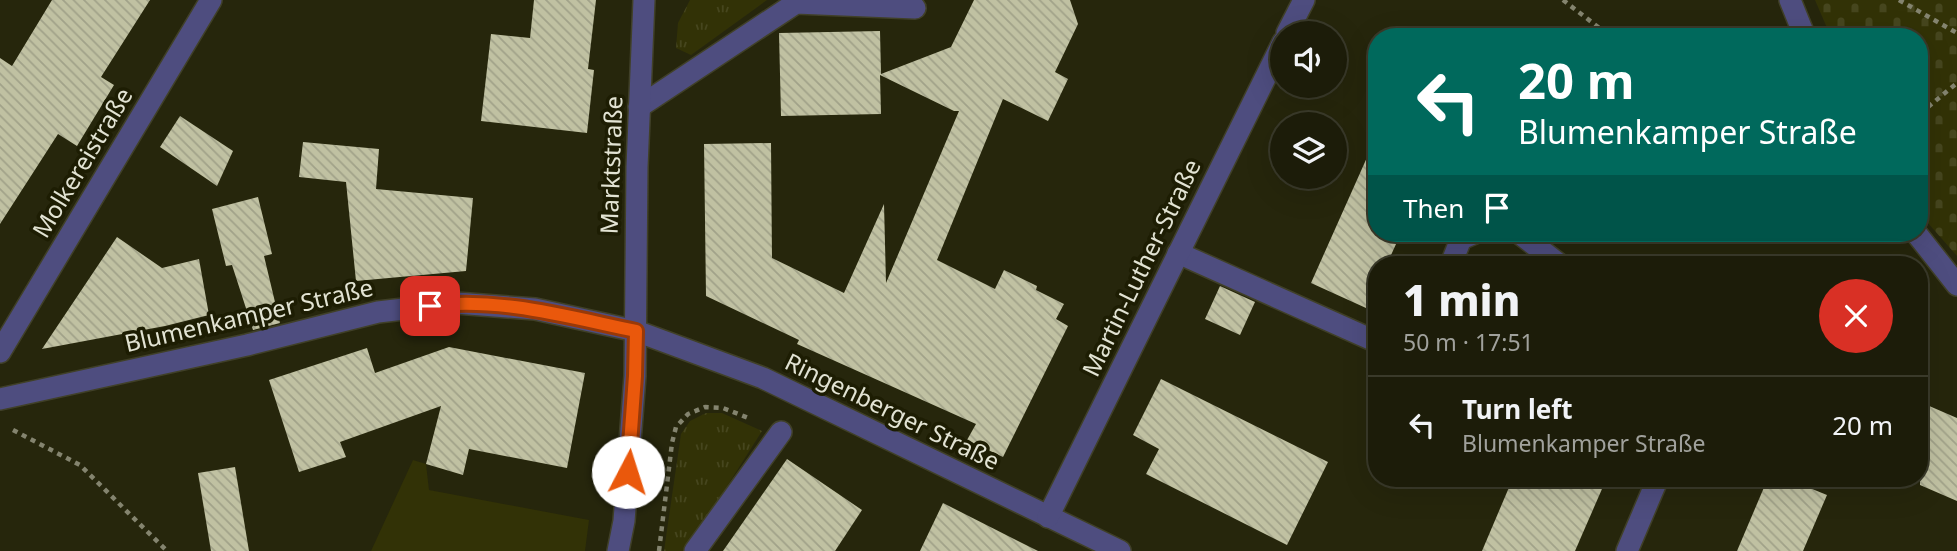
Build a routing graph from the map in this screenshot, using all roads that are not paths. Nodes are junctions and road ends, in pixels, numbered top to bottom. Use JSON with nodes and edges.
{"nodes":[{"id":1,"x":211,"y":0,"type":"edge"},
{"id":2,"x":644,"y":0,"type":"edge"},
{"id":3,"x":1304,"y":0,"type":"edge"},
{"id":4,"x":1790,"y":0,"type":"edge"},
{"id":5,"x":915,"y":8,"type":"dead end"},
{"id":6,"x":1293,"y":21,"type":"edge"},
{"id":7,"x":1801,"y":28,"type":"edge"},
{"id":8,"x":1270,"y":68,"type":"edge"},
{"id":9,"x":639,"y":107,"type":"junction"},
{"id":10,"x":1531,"y":242,"type":"edge"},
{"id":11,"x":1923,"y":242,"type":"edge"},
{"id":12,"x":1178,"y":253,"type":"junction"},
{"id":13,"x":1549,"y":256,"type":"edge"},
{"id":14,"x":1957,"y":285,"type":"edge"},
{"id":15,"x":636,"y":331,"type":"junction"},
{"id":16,"x":1368,"y":338,"type":"edge"},
{"id":17,"x":0,"y":352,"type":"edge"},
{"id":18,"x":0,"y":399,"type":"edge"},
{"id":19,"x":781,"y":432,"type":"road end"},
{"id":20,"x":1654,"y":487,"type":"edge"},
{"id":21,"x":1048,"y":517,"type":"junction"},
{"id":22,"x":618,"y":551,"type":"edge"},
{"id":23,"x":695,"y":551,"type":"edge"},
{"id":24,"x":1120,"y":551,"type":"edge"},
{"id":25,"x":1627,"y":551,"type":"edge"}],
"edges":[{"from":1,"to":17,"type":"street","name":"Molkereistraße"},
{"from":2,"to":9,"type":"street","name":"Marktstraße"},
{"from":3,"to":6,"type":"street"},
{"from":4,"to":7,"type":"street"},
{"from":5,"to":9,"type":"street"},
{"from":8,"to":12,"type":"street","name":"Martin-Luther-Straße"},
{"from":9,"to":15,"type":"street","name":"Marktstraße"},
{"from":10,"to":13,"type":"street"},
{"from":11,"to":14,"type":"street"},
{"from":12,"to":16,"type":"street"},
{"from":12,"to":21,"type":"street","name":"Martin-Luther-Straße"},
{"from":15,"to":18,"type":"street","name":"Blumenkamper Straße"},
{"from":15,"to":21,"type":"street","name":"Ringenberger Straße"},
{"from":15,"to":22,"type":"street","name":"Marktstraße"},
{"from":19,"to":23,"type":"street"},
{"from":20,"to":25,"type":"street"},
{"from":21,"to":24,"type":"street","name":"Ringenberger Straße"}]}
